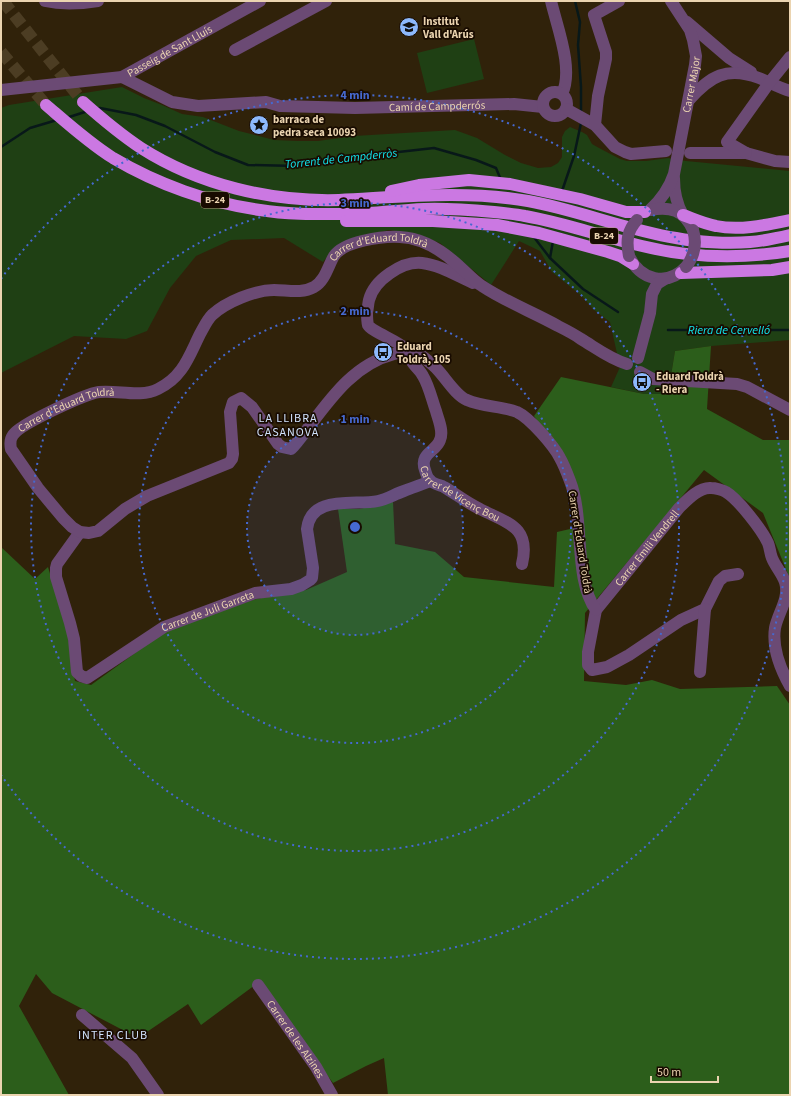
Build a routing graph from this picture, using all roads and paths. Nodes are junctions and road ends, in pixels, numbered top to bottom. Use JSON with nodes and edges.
{"nodes":[{"id":1,"x":45,"y":1,"type":"edge"},
{"id":2,"x":98,"y":1,"type":"edge"},
{"id":3,"x":260,"y":1,"type":"edge"},
{"id":4,"x":326,"y":1,"type":"edge"},
{"id":5,"x":551,"y":1,"type":"edge"},
{"id":6,"x":619,"y":1,"type":"edge"},
{"id":7,"x":671,"y":1,"type":"edge"},
{"id":8,"x":683,"y":18,"type":"junction"},
{"id":9,"x":235,"y":50,"type":"dead end"},
{"id":10,"x":790,"y":57,"type":"edge"},
{"id":11,"x":122,"y":77,"type":"junction"},
{"id":12,"x":764,"y":80,"type":"junction"},
{"id":13,"x":1,"y":90,"type":"edge"},
{"id":14,"x":790,"y":91,"type":"edge"},
{"id":15,"x":562,"y":94,"type":"junction"},
{"id":16,"x":688,"y":100,"type":"junction"},
{"id":17,"x":83,"y":102,"type":"tunnel mouth"},
{"id":18,"x":46,"y":105,"type":"tunnel mouth"},
{"id":19,"x":544,"y":107,"type":"junction"},
{"id":20,"x":570,"y":111,"type":"junction"},
{"id":21,"x":593,"y":123,"type":"junction"},
{"id":22,"x":666,"y":151,"type":"dead end"},
{"id":23,"x":690,"y":153,"type":"dead end"},
{"id":24,"x":746,"y":153,"type":"junction"},
{"id":25,"x":790,"y":162,"type":"edge"},
{"id":26,"x":674,"y":174,"type":"junction"},
{"id":27,"x":359,"y":198,"type":"junction"},
{"id":28,"x":289,"y":213,"type":"junction"},
{"id":29,"x":644,"y":214,"type":"junction"},
{"id":30,"x":683,"y":215,"type":"junction"},
{"id":31,"x":790,"y":220,"type":"edge"},
{"id":32,"x":790,"y":235,"type":"edge"},
{"id":33,"x":790,"y":251,"type":"edge"},
{"id":34,"x":631,"y":260,"type":"junction"},
{"id":35,"x":790,"y":268,"type":"edge"},
{"id":36,"x":683,"y":270,"type":"junction"},
{"id":37,"x":644,"y":274,"type":"junction"},
{"id":38,"x":665,"y":279,"type":"junction"},
{"id":39,"x":480,"y":285,"type":"junction"},
{"id":40,"x":651,"y":301,"type":"junction"},
{"id":41,"x":408,"y":350,"type":"junction"},
{"id":42,"x":638,"y":358,"type":"junction"},
{"id":43,"x":627,"y":364,"type":"junction"},
{"id":44,"x":640,"y":372,"type":"junction"},
{"id":45,"x":790,"y":410,"type":"edge"},
{"id":46,"x":6,"y":434,"type":"edge"},
{"id":47,"x":430,"y":481,"type":"junction"},
{"id":48,"x":80,"y":532,"type":"junction"},
{"id":49,"x":522,"y":564,"type":"dead end"},
{"id":50,"x":738,"y":574,"type":"dead end"},
{"id":51,"x":705,"y":609,"type":"junction"},
{"id":52,"x":596,"y":610,"type":"junction"},
{"id":53,"x":700,"y":672,"type":"dead end"},
{"id":54,"x":790,"y":686,"type":"edge"},
{"id":55,"x":258,"y":985,"type":"dead end"},
{"id":56,"x":82,"y":1015,"type":"dead end"},
{"id":57,"x":158,"y":1095,"type":"edge"},
{"id":58,"x":332,"y":1095,"type":"edge"}],
"edges":[{"from":1,"to":2,"type":"street"},
{"from":3,"to":11,"type":"street","name":"Passeig de Sant Lluís"},
{"from":4,"to":9,"type":"street"},
{"from":5,"to":15,"type":"street"},
{"from":6,"to":21,"type":"street"},
{"from":7,"to":8,"type":"street","name":"Carrer Major"},
{"from":8,"to":12,"type":"street"},
{"from":8,"to":16,"type":"street","name":"Carrer Major"},
{"from":10,"to":12,"type":"street"},
{"from":11,"to":13,"type":"street","name":"Passeig de Sant Lluís"},
{"from":11,"to":19,"type":"street","name":"Camí de Campderrós"},
{"from":12,"to":14,"type":"street"},
{"from":12,"to":16,"type":"street"},
{"from":12,"to":24,"type":"street"},
{"from":15,"to":19,"type":"street"},
{"from":15,"to":20,"type":"street"},
{"from":16,"to":26,"type":"street","name":"Carrer Major"},
{"from":17,"to":27,"type":"highway","number":"B-24"},
{"from":18,"to":28,"type":"highway","number":"B-24"},
{"from":19,"to":20,"type":"street"},
{"from":20,"to":21,"type":"street"},
{"from":21,"to":22,"type":"street"},
{"from":23,"to":24,"type":"street"},
{"from":24,"to":25,"type":"street"},
{"from":26,"to":29,"type":"street","name":"Carrer Major"},
{"from":26,"to":30,"type":"street","name":"Carrer Major"},
{"from":27,"to":29,"type":"highway"},
{"from":27,"to":32,"type":"highway","number":"B-24"},
{"from":28,"to":33,"type":"highway","number":"B-24"},
{"from":28,"to":34,"type":"highway"},
{"from":29,"to":30,"type":"street"},
{"from":29,"to":34,"type":"street","bridge":true},
{"from":30,"to":31,"type":"highway"},
{"from":30,"to":36,"type":"street","bridge":true},
{"from":34,"to":37,"type":"street"},
{"from":35,"to":36,"type":"highway"},
{"from":36,"to":38,"type":"street"},
{"from":37,"to":38,"type":"street"},
{"from":37,"to":40,"type":"street"},
{"from":38,"to":40,"type":"street"},
{"from":39,"to":41,"type":"street","name":"Carrer d'Eduard Toldrà"},
{"from":39,"to":43,"type":"street","name":"Carrer d'Eduard Toldrà"},
{"from":39,"to":46,"type":"street","name":"Carrer d'Eduard Toldrà"},
{"from":40,"to":42,"type":"street"},
{"from":41,"to":47,"type":"street","name":"Carrer de Vicenç Bou"},
{"from":41,"to":48,"type":"street"},
{"from":41,"to":52,"type":"street","name":"Carrer d'Eduard Toldrà"},
{"from":42,"to":43,"type":"street"},
{"from":42,"to":44,"type":"street"},
{"from":43,"to":44,"type":"street"},
{"from":44,"to":45,"type":"street"},
{"from":46,"to":48,"type":"street","name":"Carrer d'Eduard Toldrà"},
{"from":47,"to":48,"type":"street","name":"Carrer de Juli Garreta"},
{"from":47,"to":49,"type":"street","name":"Carrer de Vicenç Bou"},
{"from":50,"to":51,"type":"street"},
{"from":51,"to":52,"type":"street","name":"Carrer Emili Vendrell"},
{"from":51,"to":53,"type":"street"},
{"from":52,"to":54,"type":"street","name":"Carrer Emili Vendrell"},
{"from":55,"to":58,"type":"street","name":"Carrer de les Alzines"},
{"from":56,"to":57,"type":"street"}]}
